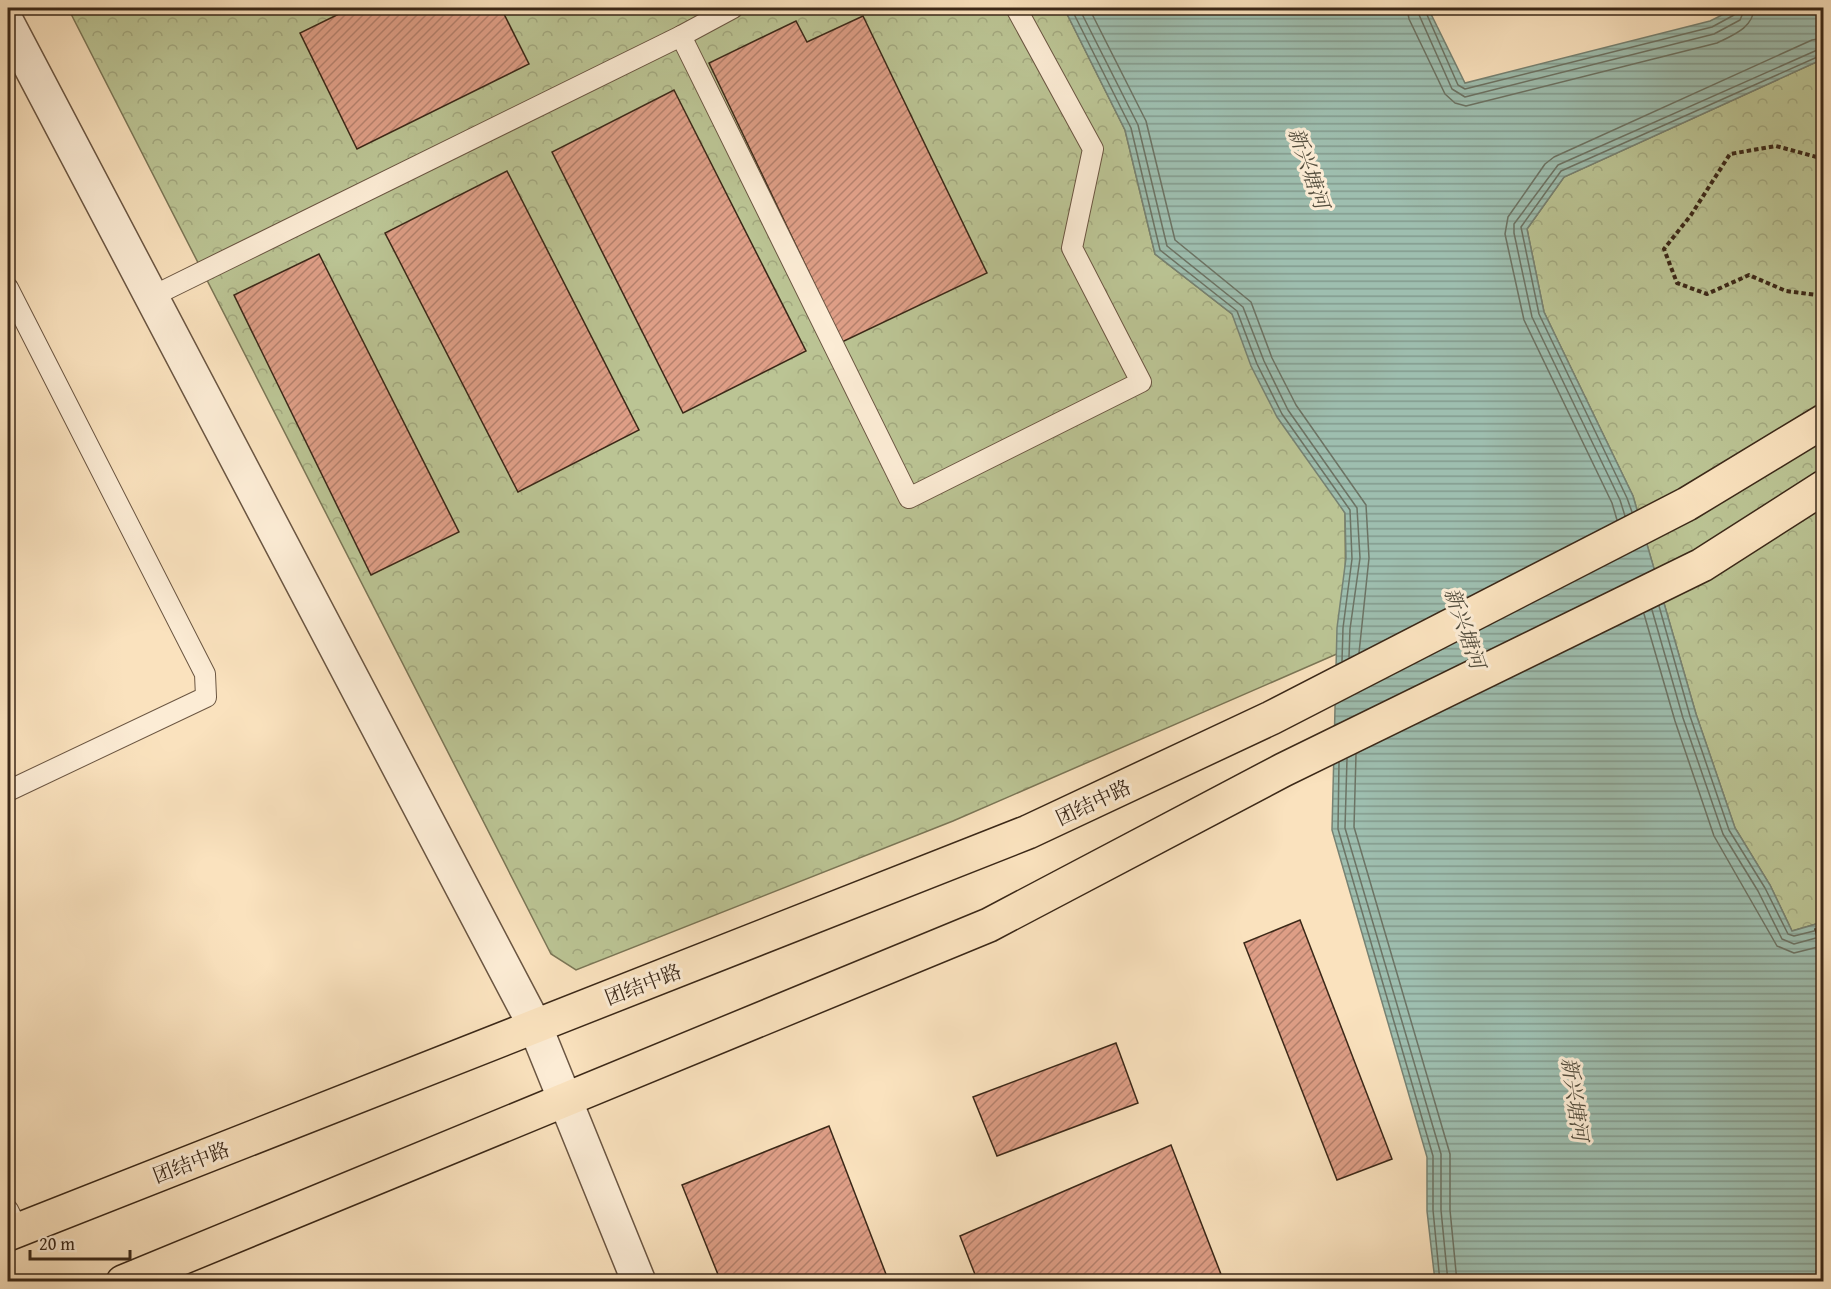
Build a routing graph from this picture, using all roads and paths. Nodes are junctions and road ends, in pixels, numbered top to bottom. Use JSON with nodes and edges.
{"nodes":[{"id":1,"x":733,"y":8,"type":"edge"},
{"id":2,"x":1016,"y":8,"type":"edge"},
{"id":3,"x":8,"y":24,"type":"edge"},
{"id":4,"x":681,"y":36,"type":"junction"},
{"id":5,"x":1824,"y":159,"type":"edge"},
{"id":6,"x":8,"y":288,"type":"edge"},
{"id":7,"x":1824,"y":296,"type":"edge"},
{"id":8,"x":152,"y":297,"type":"junction"},
{"id":9,"x":1824,"y":420,"type":"edge"},
{"id":10,"x":1824,"y":487,"type":"edge"},
{"id":11,"x":8,"y":791,"type":"edge"},
{"id":12,"x":535,"y":1026,"type":"junction"},
{"id":13,"x":564,"y":1100,"type":"junction"},
{"id":14,"x":11,"y":1224,"type":"edge"},
{"id":15,"x":123,"y":1281,"type":"edge"},
{"id":16,"x":639,"y":1281,"type":"edge"}],
"edges":[{"from":1,"to":4,"type":"lane"},
{"from":2,"to":4,"type":"lane"},
{"from":3,"to":8,"type":"street"},
{"from":4,"to":8,"type":"lane"},
{"from":5,"to":7,"type":"path"},
{"from":6,"to":11,"type":"lane"},
{"from":8,"to":12,"type":"street"},
{"from":9,"to":12,"type":"main road","name":"团结中路"},
{"from":10,"to":13,"type":"main road"},
{"from":12,"to":13,"type":"street"},
{"from":12,"to":14,"type":"main road","name":"团结中路"},
{"from":13,"to":15,"type":"main road"},
{"from":13,"to":16,"type":"street"}]}
